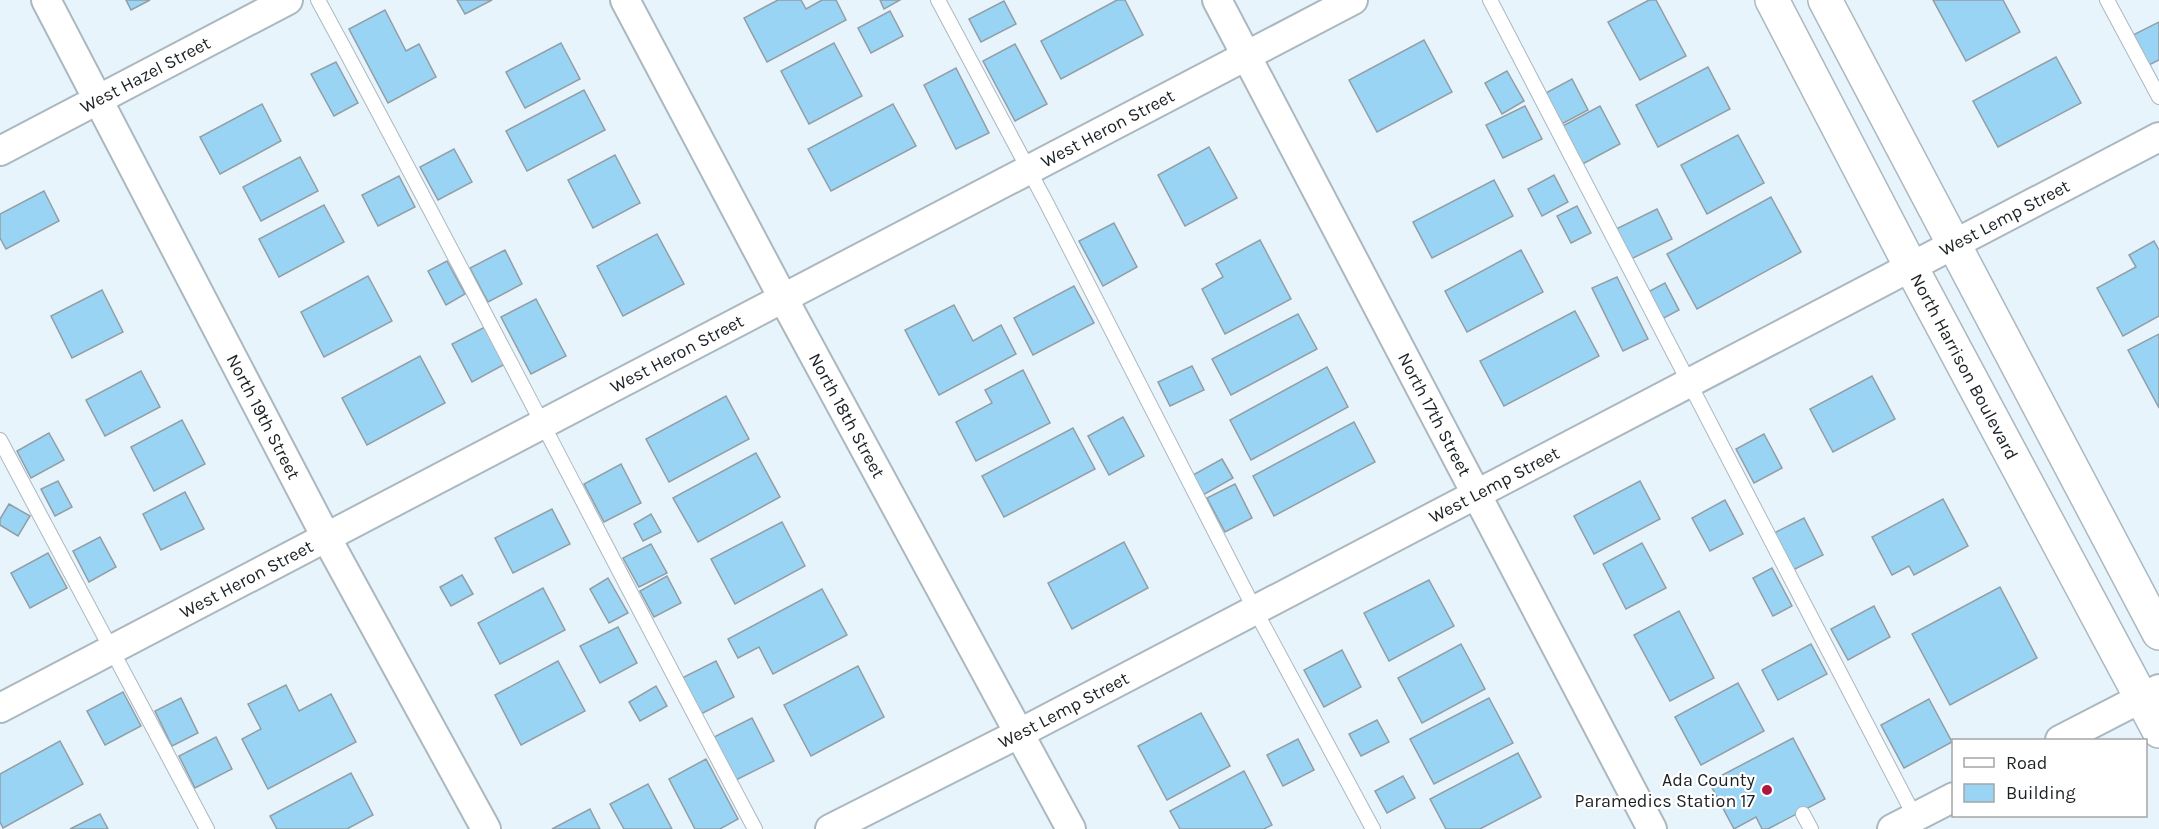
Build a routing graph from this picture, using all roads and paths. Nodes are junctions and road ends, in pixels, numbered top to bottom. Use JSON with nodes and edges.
{"nodes":[{"id":1,"x":46,"y":0,"type":"edge"},
{"id":2,"x":288,"y":0,"type":"edge"},
{"id":3,"x":318,"y":0,"type":"edge"},
{"id":4,"x":625,"y":0,"type":"edge"},
{"id":5,"x":938,"y":0,"type":"edge"},
{"id":6,"x":1216,"y":0,"type":"edge"},
{"id":7,"x":1353,"y":0,"type":"edge"},
{"id":8,"x":1490,"y":0,"type":"edge"},
{"id":9,"x":1772,"y":0,"type":"edge"},
{"id":10,"x":1825,"y":0,"type":"edge"},
{"id":11,"x":2107,"y":0,"type":"edge"},
{"id":12,"x":1247,"y":56,"type":"junction"},
{"id":13,"x":2159,"y":98,"type":"edge"},
{"id":14,"x":99,"y":99,"type":"junction"},
{"id":15,"x":2159,"y":137,"type":"edge"},
{"id":16,"x":0,"y":150,"type":"edge"},
{"id":17,"x":1028,"y":170,"type":"junction"},
{"id":18,"x":1954,"y":244,"type":"junction"},
{"id":19,"x":1911,"y":267,"type":"junction"},
{"id":20,"x":783,"y":298,"type":"junction"},
{"id":21,"x":1688,"y":383,"type":"junction"},
{"id":22,"x":543,"y":424,"type":"junction"},
{"id":23,"x":0,"y":440,"type":"edge"},
{"id":24,"x":1476,"y":494,"type":"junction"},
{"id":25,"x":326,"y":537,"type":"junction"},
{"id":26,"x":1255,"y":610,"type":"junction"},
{"id":27,"x":2159,"y":633,"type":"edge"},
{"id":28,"x":111,"y":650,"type":"junction"},
{"id":29,"x":2150,"y":693,"type":"edge"},
{"id":30,"x":0,"y":708,"type":"edge"},
{"id":31,"x":2159,"y":731,"type":"edge"},
{"id":32,"x":1020,"y":733,"type":"junction"},
{"id":33,"x":2064,"y":739,"type":"edge"},
{"id":34,"x":1952,"y":798,"type":"edge"},
{"id":35,"x":1803,"y":814,"type":"dead end"},
{"id":36,"x":1903,"y":823,"type":"edge"},
{"id":37,"x":207,"y":829,"type":"edge"},
{"id":38,"x":486,"y":829,"type":"edge"},
{"id":39,"x":755,"y":829,"type":"edge"},
{"id":40,"x":830,"y":829,"type":"edge"},
{"id":41,"x":1071,"y":829,"type":"edge"},
{"id":42,"x":1373,"y":829,"type":"edge"},
{"id":43,"x":1652,"y":829,"type":"edge"},
{"id":44,"x":1812,"y":829,"type":"edge"}],
"edges":[{"from":1,"to":14,"type":"street","name":"North 19th Street"},
{"from":2,"to":14,"type":"street","name":"West Hazel Street"},
{"from":3,"to":22,"type":"lane"},
{"from":4,"to":20,"type":"street","name":"North 18th Street"},
{"from":5,"to":17,"type":"lane"},
{"from":6,"to":12,"type":"street","name":"North 17th Street"},
{"from":7,"to":12,"type":"street","name":"West Heron Street"},
{"from":8,"to":21,"type":"lane"},
{"from":9,"to":19,"type":"street","name":"North Harrison Boulevard"},
{"from":10,"to":18,"type":"street"},
{"from":11,"to":13,"type":"lane"},
{"from":12,"to":17,"type":"street","name":"West Heron Street"},
{"from":12,"to":24,"type":"street","name":"North 17th Street"},
{"from":14,"to":16,"type":"street","name":"West Hazel Street"},
{"from":14,"to":25,"type":"street","name":"North 19th Street"},
{"from":15,"to":18,"type":"street","name":"West Lemp Street"},
{"from":17,"to":20,"type":"street","name":"West Heron Street"},
{"from":17,"to":26,"type":"lane"},
{"from":18,"to":19,"type":"street","name":"West Lemp Street"},
{"from":18,"to":27,"type":"street"},
{"from":19,"to":21,"type":"street","name":"West Lemp Street"},
{"from":19,"to":29,"type":"street","name":"North Harrison Boulevard"},
{"from":20,"to":22,"type":"street","name":"West Heron Street"},
{"from":20,"to":32,"type":"street","name":"North 18th Street"},
{"from":21,"to":24,"type":"street","name":"West Lemp Street"},
{"from":21,"to":36,"type":"lane"},
{"from":22,"to":25,"type":"street","name":"West Heron Street"},
{"from":22,"to":39,"type":"lane"},
{"from":23,"to":28,"type":"lane"},
{"from":24,"to":26,"type":"street","name":"West Lemp Street"},
{"from":24,"to":43,"type":"street","name":"North 17th Street"},
{"from":25,"to":28,"type":"street","name":"West Heron Street"},
{"from":25,"to":38,"type":"street","name":"North 19th Street"},
{"from":26,"to":32,"type":"street","name":"West Lemp Street"},
{"from":26,"to":42,"type":"lane"},
{"from":28,"to":30,"type":"street","name":"West Heron Street"},
{"from":28,"to":37,"type":"lane"},
{"from":29,"to":31,"type":"street","name":"North Harrison Boulevard"},
{"from":29,"to":33,"type":"street"},
{"from":32,"to":40,"type":"street","name":"West Lemp Street"},
{"from":32,"to":41,"type":"street","name":"North 18th Street"},
{"from":34,"to":36,"type":"street"},
{"from":35,"to":44,"type":"lane"}]}
